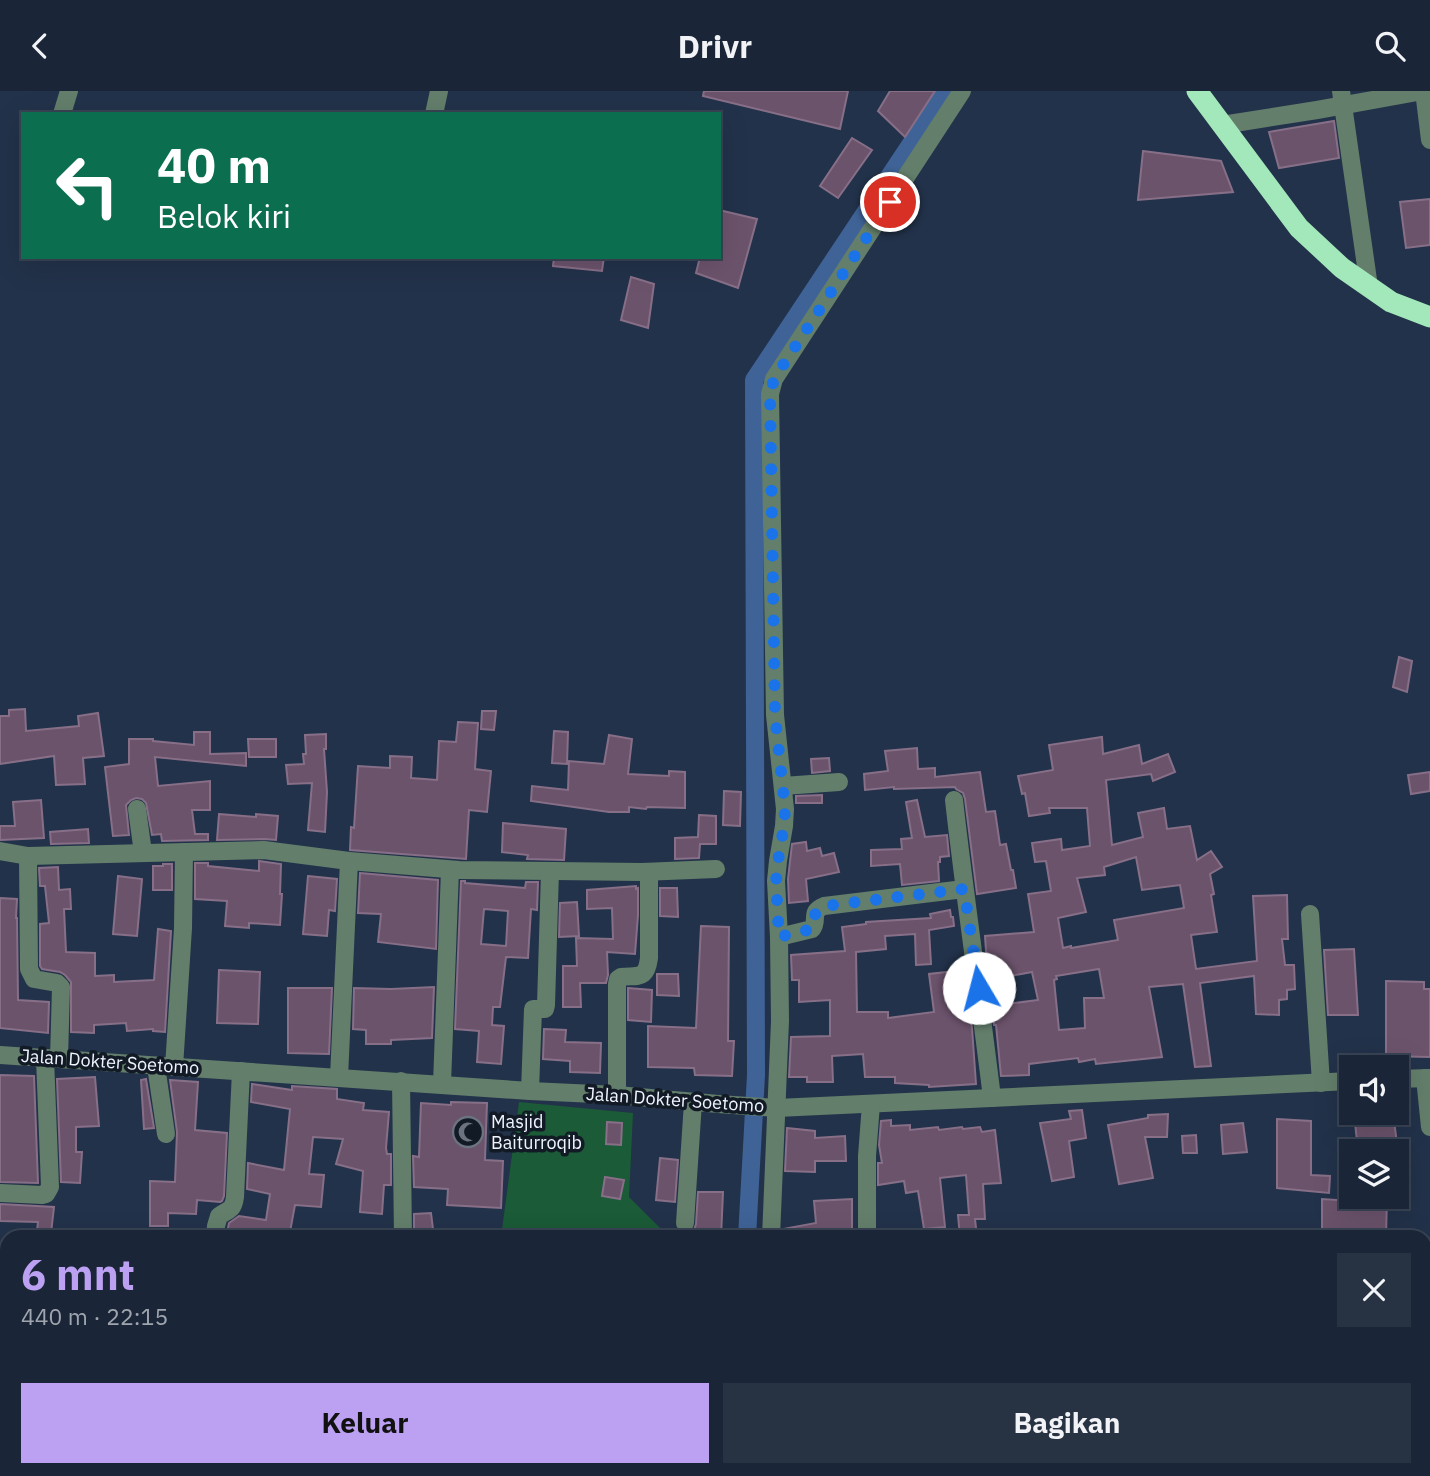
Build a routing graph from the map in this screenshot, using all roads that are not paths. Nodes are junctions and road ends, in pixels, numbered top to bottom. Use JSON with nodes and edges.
{"nodes":[{"id":1,"x":69,"y":91,"type":"edge"},
{"id":2,"x":439,"y":91,"type":"edge"},
{"id":3,"x":962,"y":91,"type":"edge"},
{"id":4,"x":1197,"y":91,"type":"edge"},
{"id":5,"x":1417,"y":92,"type":"edge"},
{"id":6,"x":1342,"y":98,"type":"edge"},
{"id":7,"x":63,"y":112,"type":"edge"},
{"id":8,"x":434,"y":112,"type":"edge"},
{"id":9,"x":1222,"y":125,"type":"junction"},
{"id":10,"x":1430,"y":140,"type":"edge"},
{"id":11,"x":1369,"y":287,"type":"junction"},
{"id":12,"x":1430,"y":317,"type":"edge"},
{"id":13,"x":839,"y":782,"type":"dead end"},
{"id":14,"x":782,"y":786,"type":"junction"},
{"id":15,"x":954,"y":800,"type":"dead end"},
{"id":16,"x":137,"y":809,"type":"dead end"},
{"id":17,"x":0,"y":851,"type":"edge"},
{"id":18,"x":184,"y":852,"type":"junction"},
{"id":19,"x":143,"y":853,"type":"junction"},
{"id":20,"x":28,"y":856,"type":"junction"},
{"id":21,"x":349,"y":861,"type":"junction"},
{"id":22,"x":716,"y":869,"type":"dead end"},
{"id":23,"x":450,"y":870,"type":"junction"},
{"id":24,"x":550,"y":871,"type":"junction"},
{"id":25,"x":649,"y":872,"type":"junction"},
{"id":26,"x":964,"y":889,"type":"junction"},
{"id":27,"x":1310,"y":914,"type":"dead end"},
{"id":28,"x":779,"y":937,"type":"junction"},
{"id":29,"x":0,"y":1055,"type":"edge"},
{"id":30,"x":52,"y":1059,"type":"junction"},
{"id":31,"x":165,"y":1066,"type":"junction"},
{"id":32,"x":241,"y":1071,"type":"junction"},
{"id":33,"x":339,"y":1077,"type":"junction"},
{"id":34,"x":1428,"y":1078,"type":"edge"},
{"id":35,"x":1409,"y":1079,"type":"edge"},
{"id":36,"x":401,"y":1081,"type":"junction"},
{"id":37,"x":1339,"y":1082,"type":"edge"},
{"id":38,"x":1321,"y":1083,"type":"junction"},
{"id":39,"x":442,"y":1084,"type":"junction"},
{"id":40,"x":530,"y":1091,"type":"junction"},
{"id":41,"x":617,"y":1095,"type":"junction"},
{"id":42,"x":992,"y":1098,"type":"junction"},
{"id":43,"x":693,"y":1102,"type":"junction"},
{"id":44,"x":871,"y":1104,"type":"junction"},
{"id":45,"x":768,"y":1108,"type":"junction"},
{"id":46,"x":1430,"y":1127,"type":"edge"},
{"id":47,"x":166,"y":1134,"type":"dead end"},
{"id":48,"x":0,"y":1193,"type":"edge"},
{"id":49,"x":685,"y":1223,"type":"dead end"},
{"id":50,"x":216,"y":1230,"type":"edge"},
{"id":51,"x":402,"y":1230,"type":"edge"},
{"id":52,"x":771,"y":1230,"type":"edge"},
{"id":53,"x":867,"y":1230,"type":"edge"}],
"edges":[{"from":1,"to":7,"type":"street"},
{"from":2,"to":8,"type":"street"},
{"from":3,"to":14,"type":"street"},
{"from":4,"to":9,"type":"highway"},
{"from":5,"to":6,"type":"street"},
{"from":5,"to":10,"type":"street"},
{"from":6,"to":9,"type":"street"},
{"from":6,"to":11,"type":"street"},
{"from":9,"to":11,"type":"highway"},
{"from":11,"to":12,"type":"highway"},
{"from":13,"to":14,"type":"street"},
{"from":14,"to":28,"type":"street"},
{"from":15,"to":26,"type":"street"},
{"from":16,"to":19,"type":"street"},
{"from":17,"to":20,"type":"street"},
{"from":18,"to":19,"type":"street"},
{"from":18,"to":21,"type":"street"},
{"from":18,"to":31,"type":"street"},
{"from":19,"to":20,"type":"street"},
{"from":20,"to":30,"type":"street"},
{"from":21,"to":23,"type":"street"},
{"from":21,"to":33,"type":"street"},
{"from":22,"to":25,"type":"street"},
{"from":23,"to":24,"type":"street"},
{"from":23,"to":39,"type":"street"},
{"from":24,"to":25,"type":"street"},
{"from":24,"to":40,"type":"street"},
{"from":25,"to":41,"type":"street"},
{"from":26,"to":28,"type":"street"},
{"from":26,"to":42,"type":"street"},
{"from":27,"to":38,"type":"street"},
{"from":28,"to":45,"type":"street"},
{"from":29,"to":30,"type":"street","name":"Jalan Dokter Soetomo"},
{"from":30,"to":31,"type":"street","name":"Jalan Dokter Soetomo"},
{"from":30,"to":48,"type":"street"},
{"from":31,"to":32,"type":"street","name":"Jalan Dokter Soetomo"},
{"from":31,"to":47,"type":"street"},
{"from":32,"to":33,"type":"street","name":"Jalan Dokter Soetomo"},
{"from":32,"to":50,"type":"street"},
{"from":33,"to":36,"type":"street","name":"Jalan Dokter Soetomo"},
{"from":34,"to":35,"type":"street"},
{"from":34,"to":46,"type":"street"},
{"from":36,"to":39,"type":"street","name":"Jalan Dokter Soetomo"},
{"from":36,"to":51,"type":"street"},
{"from":37,"to":38,"type":"street","name":"Jalan Dokter Soetomo"},
{"from":38,"to":42,"type":"street","name":"Jalan Dokter Soetomo"},
{"from":39,"to":40,"type":"street","name":"Jalan Dokter Soetomo"},
{"from":40,"to":41,"type":"street","name":"Jalan Dokter Soetomo"},
{"from":41,"to":43,"type":"street","name":"Jalan Dokter Soetomo"},
{"from":42,"to":44,"type":"street","name":"Jalan Dokter Soetomo"},
{"from":43,"to":45,"type":"street","name":"Jalan Dokter Soetomo"},
{"from":43,"to":49,"type":"street"},
{"from":44,"to":45,"type":"street","name":"Jalan Dokter Soetomo"},
{"from":44,"to":53,"type":"street"},
{"from":45,"to":52,"type":"street"}]}
